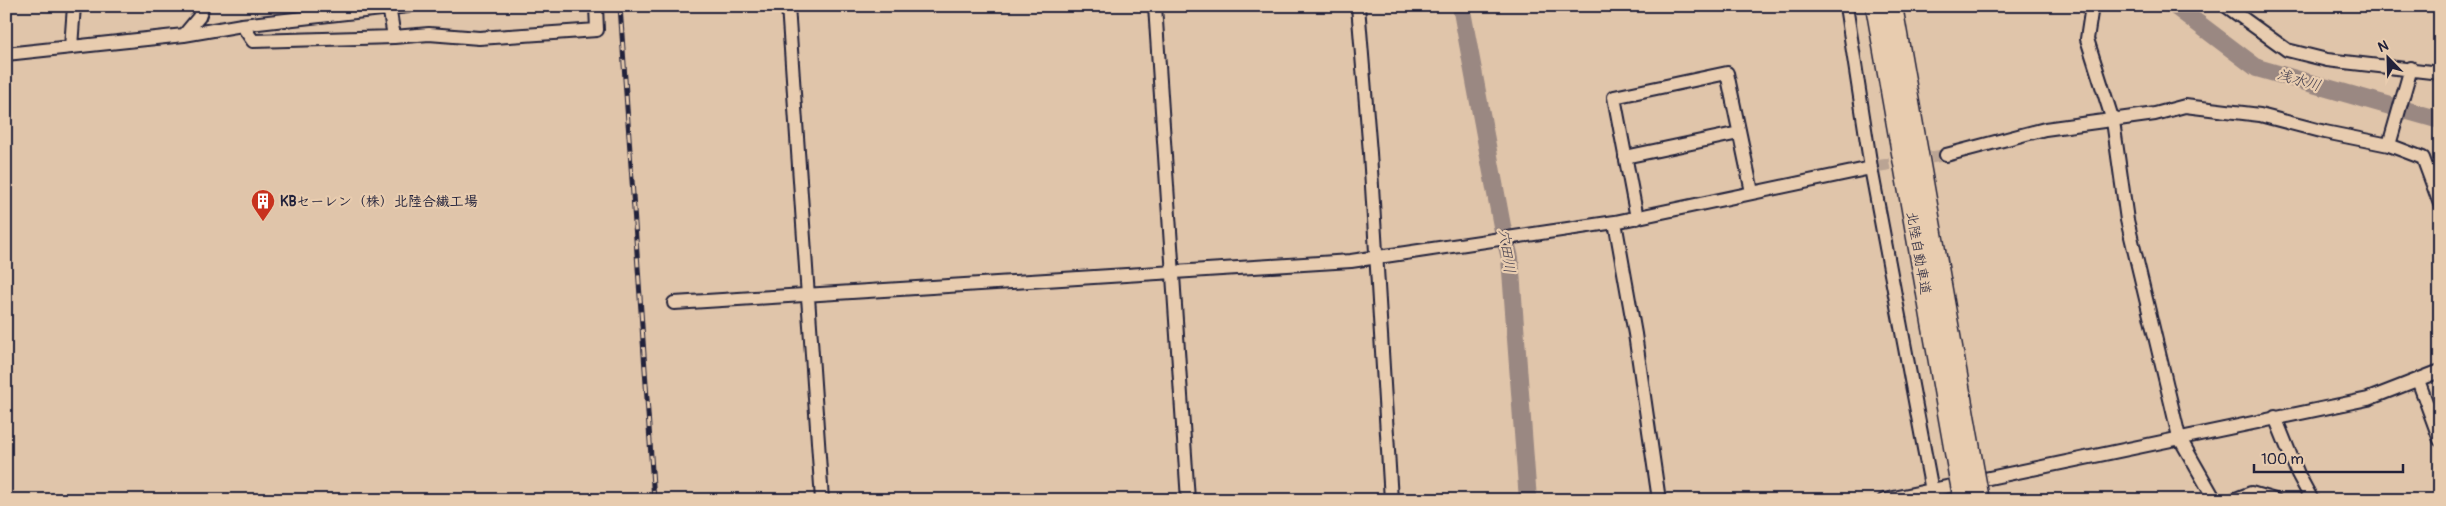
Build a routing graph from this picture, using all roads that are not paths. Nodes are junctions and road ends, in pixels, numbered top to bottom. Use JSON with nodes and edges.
{"nodes":[{"id":1,"x":74,"y":6,"type":"edge"},
{"id":2,"x":203,"y":6,"type":"edge"},
{"id":3,"x":408,"y":6,"type":"edge"},
{"id":4,"x":596,"y":6,"type":"edge"},
{"id":5,"x":788,"y":6,"type":"edge"},
{"id":6,"x":1155,"y":6,"type":"edge"},
{"id":7,"x":1358,"y":6,"type":"edge"},
{"id":8,"x":1846,"y":6,"type":"edge"},
{"id":9,"x":1875,"y":6,"type":"edge"},
{"id":10,"x":1893,"y":6,"type":"edge"},
{"id":11,"x":2226,"y":6,"type":"edge"},
{"id":12,"x":389,"y":7,"type":"edge"},
{"id":13,"x":2091,"y":7,"type":"edge"},
{"id":14,"x":242,"y":25,"type":"junction"},
{"id":15,"x":184,"y":35,"type":"junction"},
{"id":16,"x":394,"y":37,"type":"junction"},
{"id":17,"x":71,"y":47,"type":"junction"},
{"id":18,"x":6,"y":54,"type":"edge"},
{"id":19,"x":2411,"y":68,"type":"junction"},
{"id":20,"x":2440,"y":73,"type":"edge"},
{"id":21,"x":2113,"y":121,"type":"junction"},
{"id":22,"x":1739,"y":134,"type":"junction"},
{"id":23,"x":2390,"y":141,"type":"junction"},
{"id":24,"x":1946,"y":155,"type":"tunnel mouth"},
{"id":25,"x":1625,"y":156,"type":"junction"},
{"id":26,"x":1864,"y":169,"type":"junction"},
{"id":27,"x":1752,"y":192,"type":"junction"},
{"id":28,"x":2440,"y":204,"type":"edge"},
{"id":29,"x":1637,"y":218,"type":"junction"},
{"id":30,"x":1615,"y":222,"type":"junction"},
{"id":31,"x":1376,"y":257,"type":"junction"},
{"id":32,"x":1173,"y":273,"type":"junction"},
{"id":33,"x":807,"y":294,"type":"junction"},
{"id":34,"x":674,"y":303,"type":"dead end"},
{"id":35,"x":2440,"y":371,"type":"edge"},
{"id":36,"x":2418,"y":380,"type":"junction"},
{"id":37,"x":2275,"y":417,"type":"junction"},
{"id":38,"x":2179,"y":438,"type":"junction"},
{"id":39,"x":2440,"y":440,"type":"edge"},
{"id":40,"x":1966,"y":474,"type":"junction"},
{"id":41,"x":1932,"y":491,"type":"junction"},
{"id":42,"x":822,"y":500,"type":"edge"},
{"id":43,"x":1188,"y":500,"type":"edge"},
{"id":44,"x":1391,"y":500,"type":"edge"},
{"id":45,"x":1659,"y":500,"type":"edge"},
{"id":46,"x":1884,"y":500,"type":"edge"},
{"id":47,"x":1963,"y":500,"type":"edge"},
{"id":48,"x":1980,"y":500,"type":"edge"},
{"id":49,"x":2215,"y":500,"type":"edge"},
{"id":50,"x":2233,"y":500,"type":"edge"},
{"id":51,"x":2275,"y":500,"type":"edge"},
{"id":52,"x":2312,"y":500,"type":"edge"}],
"edges":[{"from":1,"to":17,"type":"street"},
{"from":2,"to":15,"type":"street"},
{"from":3,"to":12,"type":"street"},
{"from":4,"to":16,"type":"street"},
{"from":5,"to":33,"type":"street"},
{"from":6,"to":32,"type":"street"},
{"from":7,"to":31,"type":"street"},
{"from":8,"to":26,"type":"street"},
{"from":9,"to":40,"type":"highway","name":"北陸自動車道"},
{"from":10,"to":40,"type":"highway","name":"北陸自動車道"},
{"from":11,"to":19,"type":"street"},
{"from":12,"to":14,"type":"street"},
{"from":12,"to":16,"type":"street"},
{"from":13,"to":21,"type":"street"},
{"from":14,"to":15,"type":"street"},
{"from":14,"to":16,"type":"street"},
{"from":15,"to":17,"type":"street"},
{"from":17,"to":18,"type":"street"},
{"from":19,"to":20,"type":"street"},
{"from":19,"to":23,"type":"street"},
{"from":21,"to":23,"type":"street"},
{"from":21,"to":24,"type":"street"},
{"from":21,"to":38,"type":"street"},
{"from":22,"to":25,"type":"street"},
{"from":22,"to":25,"type":"street"},
{"from":22,"to":27,"type":"street"},
{"from":23,"to":28,"type":"street"},
{"from":25,"to":29,"type":"street"},
{"from":26,"to":27,"type":"street"},
{"from":26,"to":41,"type":"street"},
{"from":27,"to":29,"type":"street"},
{"from":29,"to":30,"type":"street"},
{"from":30,"to":31,"type":"street"},
{"from":30,"to":45,"type":"street"},
{"from":31,"to":32,"type":"street"},
{"from":31,"to":44,"type":"street"},
{"from":32,"to":33,"type":"street"},
{"from":32,"to":43,"type":"street"},
{"from":33,"to":34,"type":"street"},
{"from":33,"to":42,"type":"street"},
{"from":35,"to":36,"type":"street"},
{"from":36,"to":37,"type":"street"},
{"from":36,"to":39,"type":"street"},
{"from":37,"to":38,"type":"street"},
{"from":37,"to":52,"type":"street"},
{"from":38,"to":41,"type":"street"},
{"from":38,"to":49,"type":"street"},
{"from":40,"to":47,"type":"highway","name":"北陸自動車道","bridge":true},
{"from":40,"to":48,"type":"highway","name":"北陸自動車道","bridge":true},
{"from":41,"to":46,"type":"street"},
{"from":50,"to":51,"type":"street"}]}
